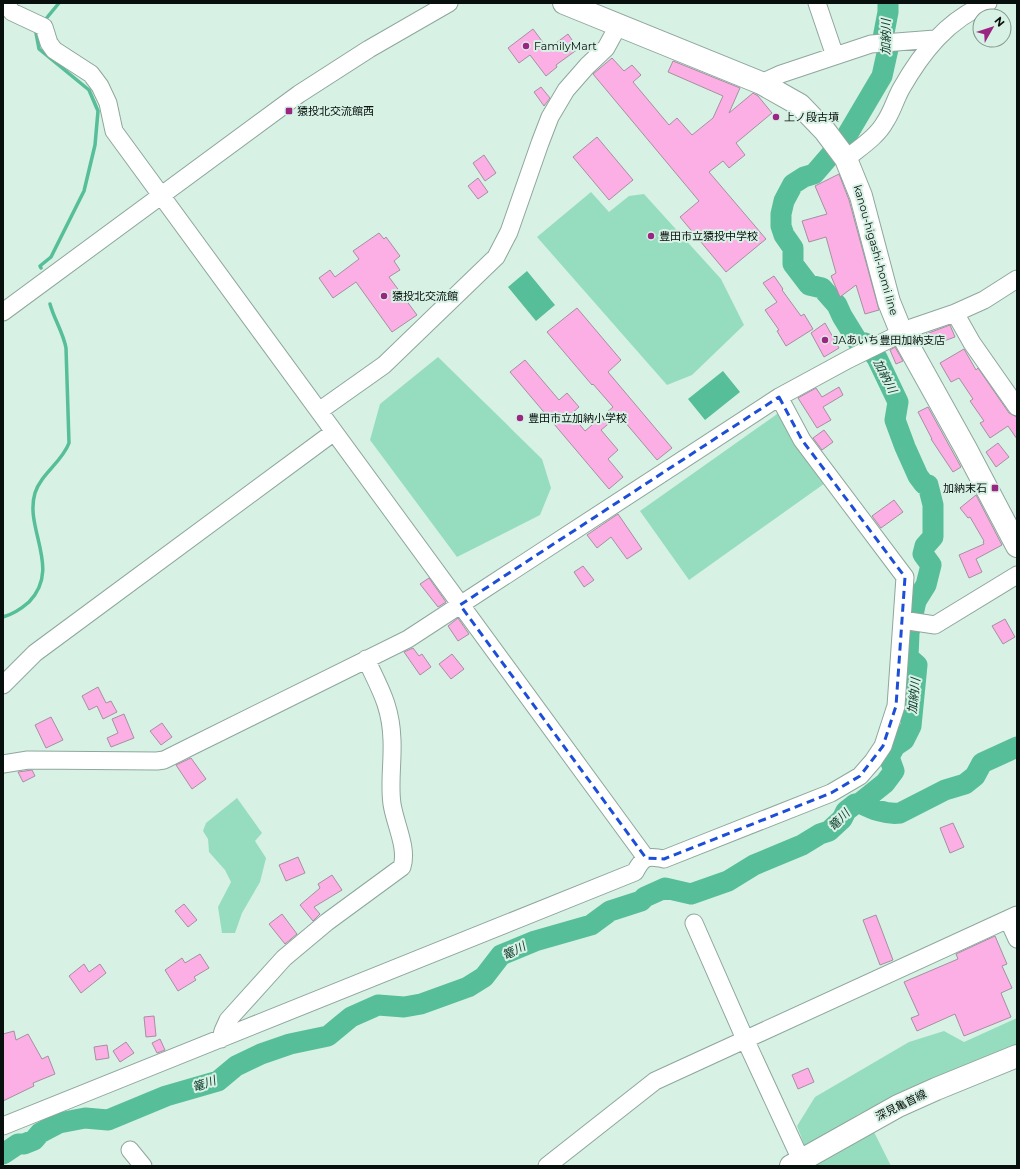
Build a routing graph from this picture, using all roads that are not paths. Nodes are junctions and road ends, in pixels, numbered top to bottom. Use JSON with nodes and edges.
{"nodes":[{"id":1,"x":5,"y":3,"type":"edge"},
{"id":2,"x":449,"y":3,"type":"edge"},
{"id":3,"x":564,"y":3,"type":"edge"},
{"id":4,"x":817,"y":3,"type":"edge"},
{"id":5,"x":988,"y":3,"type":"edge"},
{"id":6,"x":618,"y":26,"type":"junction"},
{"id":7,"x":936,"y":39,"type":"junction"},
{"id":8,"x":835,"y":56,"type":"junction"},
{"id":9,"x":761,"y":83,"type":"junction"},
{"id":10,"x":844,"y":157,"type":"junction"},
{"id":11,"x":161,"y":196,"type":"junction"},
{"id":12,"x":1017,"y":279,"type":"edge"},
{"id":13,"x":3,"y":312,"type":"edge"},
{"id":14,"x":955,"y":313,"type":"junction"},
{"id":15,"x":902,"y":334,"type":"junction"},
{"id":16,"x":779,"y":397,"type":"junction"},
{"id":17,"x":1017,"y":407,"type":"edge"},
{"id":18,"x":319,"y":411,"type":"junction"},
{"id":19,"x":334,"y":432,"type":"junction"},
{"id":20,"x":1017,"y":546,"type":"edge"},
{"id":21,"x":1017,"y":575,"type":"edge"},
{"id":22,"x":460,"y":605,"type":"junction"},
{"id":23,"x":905,"y":620,"type":"junction"},
{"id":24,"x":366,"y":659,"type":"junction"},
{"id":25,"x":3,"y":685,"type":"edge"},
{"id":26,"x":3,"y":764,"type":"edge"},
{"id":27,"x":646,"y":858,"type":"junction"},
{"id":28,"x":1013,"y":917,"type":"edge"},
{"id":29,"x":694,"y":923,"type":"dead end"},
{"id":30,"x":1017,"y":939,"type":"edge"},
{"id":31,"x":221,"y":1039,"type":"junction"},
{"id":32,"x":745,"y":1039,"type":"junction"},
{"id":33,"x":1017,"y":1056,"type":"edge"},
{"id":34,"x":3,"y":1126,"type":"edge"},
{"id":35,"x":130,"y":1150,"type":"dead end"},
{"id":36,"x":796,"y":1163,"type":"edge"},
{"id":37,"x":143,"y":1166,"type":"edge"},
{"id":38,"x":547,"y":1166,"type":"edge"}],
"edges":[{"from":1,"to":11,"type":"street"},
{"from":2,"to":11,"type":"street"},
{"from":3,"to":6,"type":"main road","name":"kanou-higashi-homi line"},
{"from":4,"to":8,"type":"street"},
{"from":5,"to":7,"type":"street"},
{"from":6,"to":9,"type":"main road","name":"kanou-higashi-homi line"},
{"from":6,"to":18,"type":"street"},
{"from":7,"to":8,"type":"street"},
{"from":7,"to":10,"type":"street"},
{"from":8,"to":9,"type":"street"},
{"from":9,"to":10,"type":"main road","name":"kanou-higashi-homi line"},
{"from":10,"to":15,"type":"main road","name":"kanou-higashi-homi line"},
{"from":11,"to":13,"type":"street"},
{"from":11,"to":18,"type":"street"},
{"from":12,"to":14,"type":"street"},
{"from":14,"to":15,"type":"street"},
{"from":14,"to":17,"type":"street"},
{"from":15,"to":16,"type":"street"},
{"from":15,"to":20,"type":"main road","name":"kanou-higashi-homi line"},
{"from":16,"to":22,"type":"street"},
{"from":16,"to":23,"type":"street"},
{"from":18,"to":19,"type":"street"},
{"from":19,"to":22,"type":"street"},
{"from":19,"to":25,"type":"street"},
{"from":21,"to":23,"type":"street"},
{"from":22,"to":24,"type":"street"},
{"from":22,"to":27,"type":"street"},
{"from":23,"to":27,"type":"street"},
{"from":24,"to":26,"type":"street"},
{"from":24,"to":31,"type":"street"},
{"from":27,"to":31,"type":"street"},
{"from":28,"to":30,"type":"street"},
{"from":28,"to":32,"type":"street"},
{"from":29,"to":32,"type":"street"},
{"from":31,"to":34,"type":"street"},
{"from":32,"to":36,"type":"street"},
{"from":32,"to":38,"type":"street"},
{"from":33,"to":36,"type":"main road","name":"深見亀首線"},
{"from":35,"to":37,"type":"street"}]}
